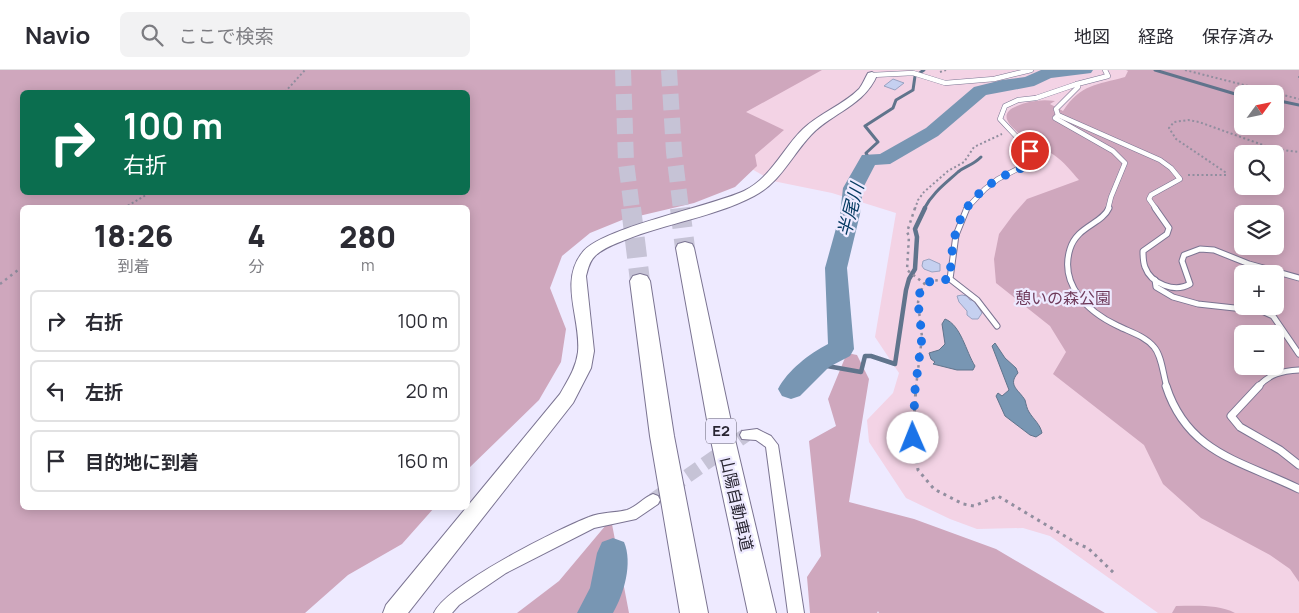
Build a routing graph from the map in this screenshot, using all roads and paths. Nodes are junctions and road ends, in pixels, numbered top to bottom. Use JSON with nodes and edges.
{"nodes":[{"id":1,"x":305,"y":70,"type":"edge"},
{"id":2,"x":1032,"y":70,"type":"edge"},
{"id":3,"x":1105,"y":70,"type":"edge"},
{"id":4,"x":1185,"y":70,"type":"edge"},
{"id":5,"x":872,"y":72,"type":"edge"},
{"id":6,"x":1077,"y":84,"type":"junction"},
{"id":7,"x":288,"y":90,"type":"edge"},
{"id":8,"x":1299,"y":99,"type":"edge"},
{"id":9,"x":1058,"y":115,"type":"junction"},
{"id":10,"x":1010,"y":132,"type":"junction"},
{"id":11,"x":1299,"y":152,"type":"edge"},
{"id":12,"x":1177,"y":174,"type":"junction"},
{"id":13,"x":145,"y":195,"type":"edge"},
{"id":14,"x":129,"y":205,"type":"edge"},
{"id":15,"x":685,"y":248,"type":"tunnel mouth"},
{"id":16,"x":20,"y":269,"type":"edge"},
{"id":17,"x":1299,"y":278,"type":"edge"},
{"id":18,"x":950,"y":279,"type":"junction"},
{"id":19,"x":1155,"y":280,"type":"junction"},
{"id":20,"x":640,"y":281,"type":"tunnel mouth"},
{"id":21,"x":0,"y":284,"type":"edge"},
{"id":22,"x":925,"y":284,"type":"junction"},
{"id":23,"x":997,"y":326,"type":"dead end"},
{"id":24,"x":1299,"y":354,"type":"edge"},
{"id":25,"x":1299,"y":370,"type":"edge"},
{"id":26,"x":746,"y":435,"type":"dead end"},
{"id":27,"x":1299,"y":464,"type":"edge"},
{"id":28,"x":1299,"y":489,"type":"edge"},
{"id":29,"x":653,"y":500,"type":"tunnel mouth"},
{"id":30,"x":1116,"y":575,"type":"dead end"},
{"id":31,"x":394,"y":613,"type":"edge"},
{"id":32,"x":442,"y":613,"type":"edge"},
{"id":33,"x":694,"y":613,"type":"edge"},
{"id":34,"x":762,"y":613,"type":"edge"},
{"id":35,"x":796,"y":613,"type":"edge"}],
"edges":[{"from":1,"to":7,"type":"path"},
{"from":2,"to":5,"type":"lane"},
{"from":3,"to":6,"type":"lane"},
{"from":4,"to":8,"type":"path"},
{"from":5,"to":31,"type":"street"},
{"from":6,"to":9,"type":"lane"},
{"from":6,"to":10,"type":"lane"},
{"from":9,"to":12,"type":"lane"},
{"from":9,"to":28,"type":"lane"},
{"from":10,"to":18,"type":"lane"},
{"from":10,"to":22,"type":"path"},
{"from":11,"to":12,"type":"path"},
{"from":12,"to":19,"type":"lane"},
{"from":13,"to":14,"type":"path"},
{"from":15,"to":34,"type":"highway","name":"山陽自動車道","number":"E2"},
{"from":16,"to":21,"type":"path"},
{"from":17,"to":19,"type":"lane"},
{"from":18,"to":22,"type":"path"},
{"from":18,"to":23,"type":"lane"},
{"from":19,"to":24,"type":"lane"},
{"from":20,"to":33,"type":"highway"},
{"from":22,"to":30,"type":"path"},
{"from":25,"to":27,"type":"lane"},
{"from":26,"to":35,"type":"street"},
{"from":29,"to":32,"type":"street"}]}
